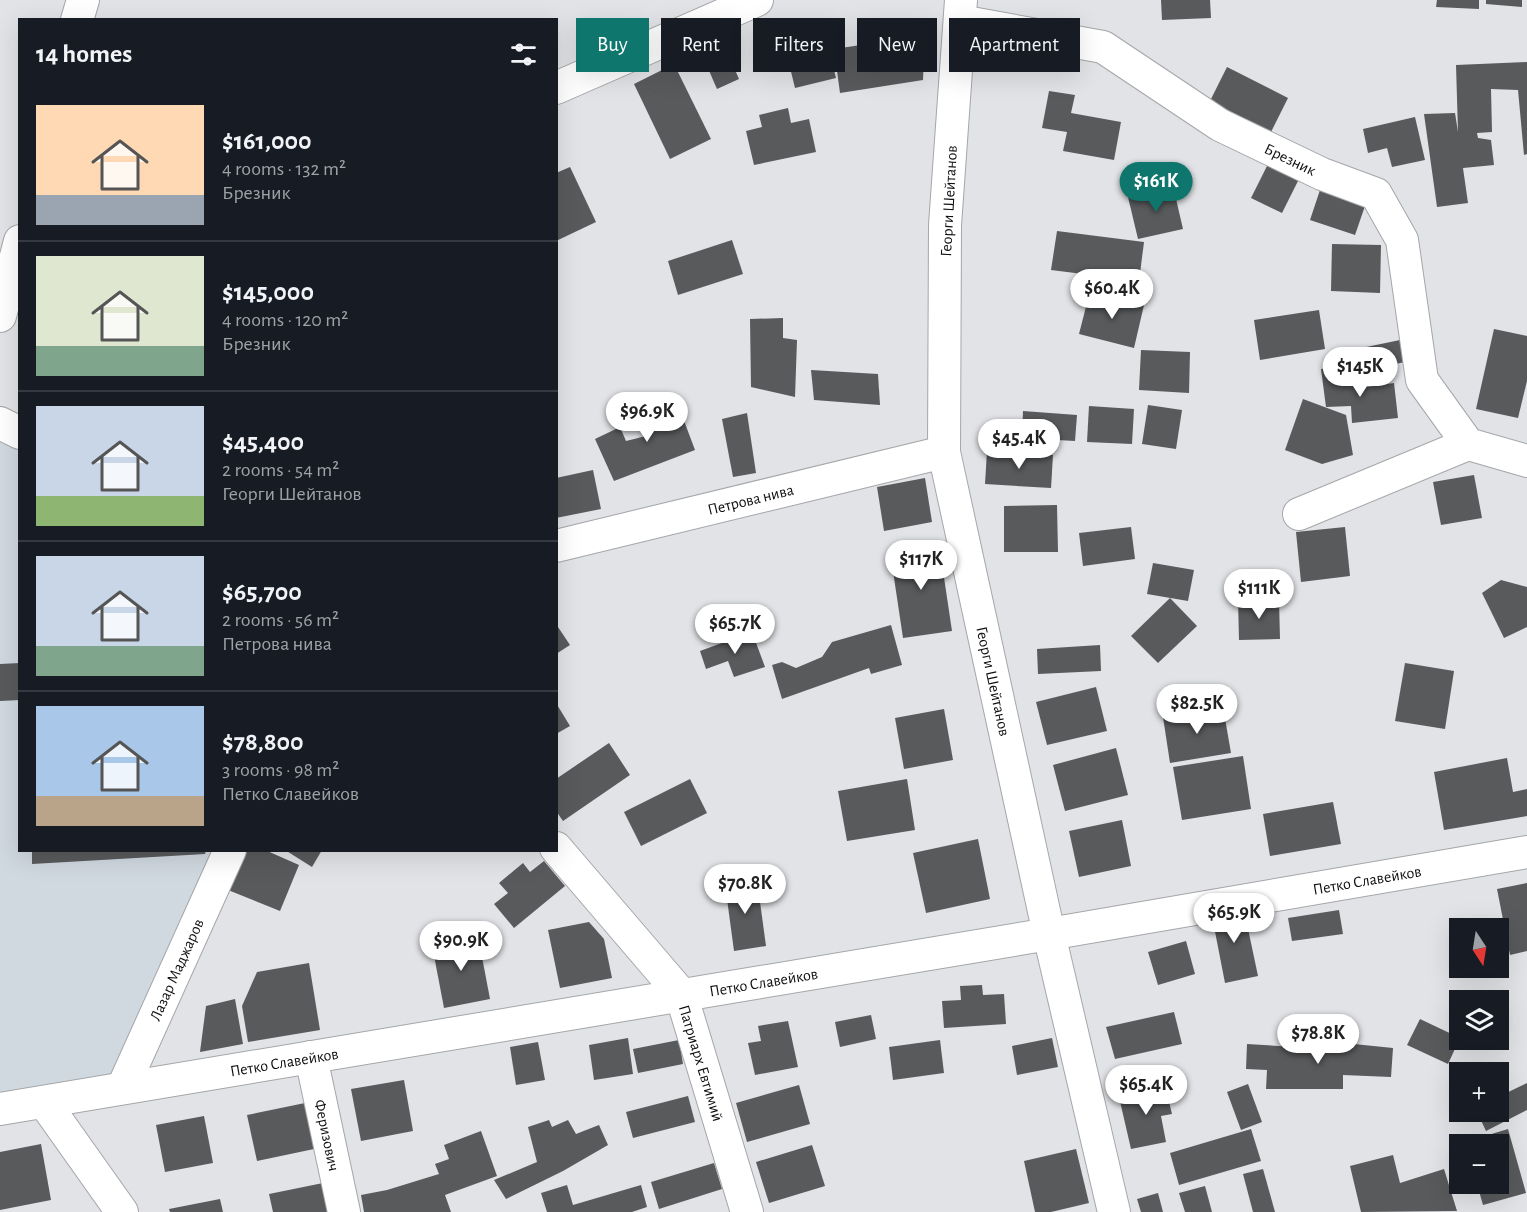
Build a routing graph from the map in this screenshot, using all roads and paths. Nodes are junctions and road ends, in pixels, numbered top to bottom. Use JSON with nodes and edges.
{"nodes":[{"id":1,"x":82,"y":0,"type":"edge"},
{"id":2,"x":757,"y":0,"type":"edge"},
{"id":3,"x":960,"y":10,"type":"edge"},
{"id":4,"x":78,"y":18,"type":"edge"},
{"id":5,"x":558,"y":87,"type":"edge"},
{"id":6,"x":18,"y":248,"type":"edge"},
{"id":7,"x":0,"y":316,"type":"edge"},
{"id":8,"x":18,"y":325,"type":"edge"},
{"id":9,"x":0,"y":333,"type":"edge"},
{"id":10,"x":0,"y":423,"type":"edge"},
{"id":11,"x":18,"y":432,"type":"edge"},
{"id":12,"x":1467,"y":444,"type":"junction"},
{"id":13,"x":944,"y":452,"type":"junction"},
{"id":14,"x":1527,"y":461,"type":"edge"},
{"id":15,"x":1299,"y":514,"type":"dead end"},
{"id":16,"x":558,"y":546,"type":"edge"},
{"id":17,"x":558,"y":850,"type":"edge"},
{"id":18,"x":229,"y":852,"type":"edge"},
{"id":19,"x":1527,"y":852,"type":"edge"},
{"id":20,"x":1049,"y":934,"type":"junction"},
{"id":21,"x":681,"y":994,"type":"junction"},
{"id":22,"x":311,"y":1057,"type":"junction"},
{"id":23,"x":123,"y":1088,"type":"junction"},
{"id":24,"x":44,"y":1102,"type":"junction"},
{"id":25,"x":0,"y":1108,"type":"edge"},
{"id":26,"x":122,"y":1212,"type":"edge"},
{"id":27,"x":344,"y":1212,"type":"edge"},
{"id":28,"x":747,"y":1212,"type":"edge"},
{"id":29,"x":1114,"y":1212,"type":"edge"}],
"edges":[{"from":1,"to":4,"type":"street"},
{"from":2,"to":5,"type":"street"},
{"from":3,"to":12,"type":"street","name":"Брезник"},
{"from":3,"to":13,"type":"street","name":"Георги Шейтанов"},
{"from":6,"to":7,"type":"street"},
{"from":8,"to":9,"type":"street"},
{"from":10,"to":11,"type":"street"},
{"from":12,"to":14,"type":"street"},
{"from":12,"to":15,"type":"street"},
{"from":13,"to":16,"type":"street","name":"Петрова нива"},
{"from":13,"to":20,"type":"street","name":"Георги Шейтанов"},
{"from":17,"to":21,"type":"street","name":"Патриарх Евтимий"},
{"from":18,"to":23,"type":"street","name":"Лазар Маджаров"},
{"from":19,"to":20,"type":"street","name":"Петко Славейков"},
{"from":20,"to":21,"type":"street","name":"Петко Славейков"},
{"from":20,"to":29,"type":"street","name":"Георги Шейтанов"},
{"from":21,"to":22,"type":"street","name":"Петко Славейков"},
{"from":21,"to":28,"type":"street","name":"Патриарх Евтимий"},
{"from":22,"to":23,"type":"street","name":"Петко Славейков"},
{"from":22,"to":27,"type":"street","name":"Феризович"},
{"from":23,"to":24,"type":"street","name":"Петко Славейков"},
{"from":24,"to":25,"type":"street","name":"Петко Славейков"},
{"from":24,"to":26,"type":"street"}]}
